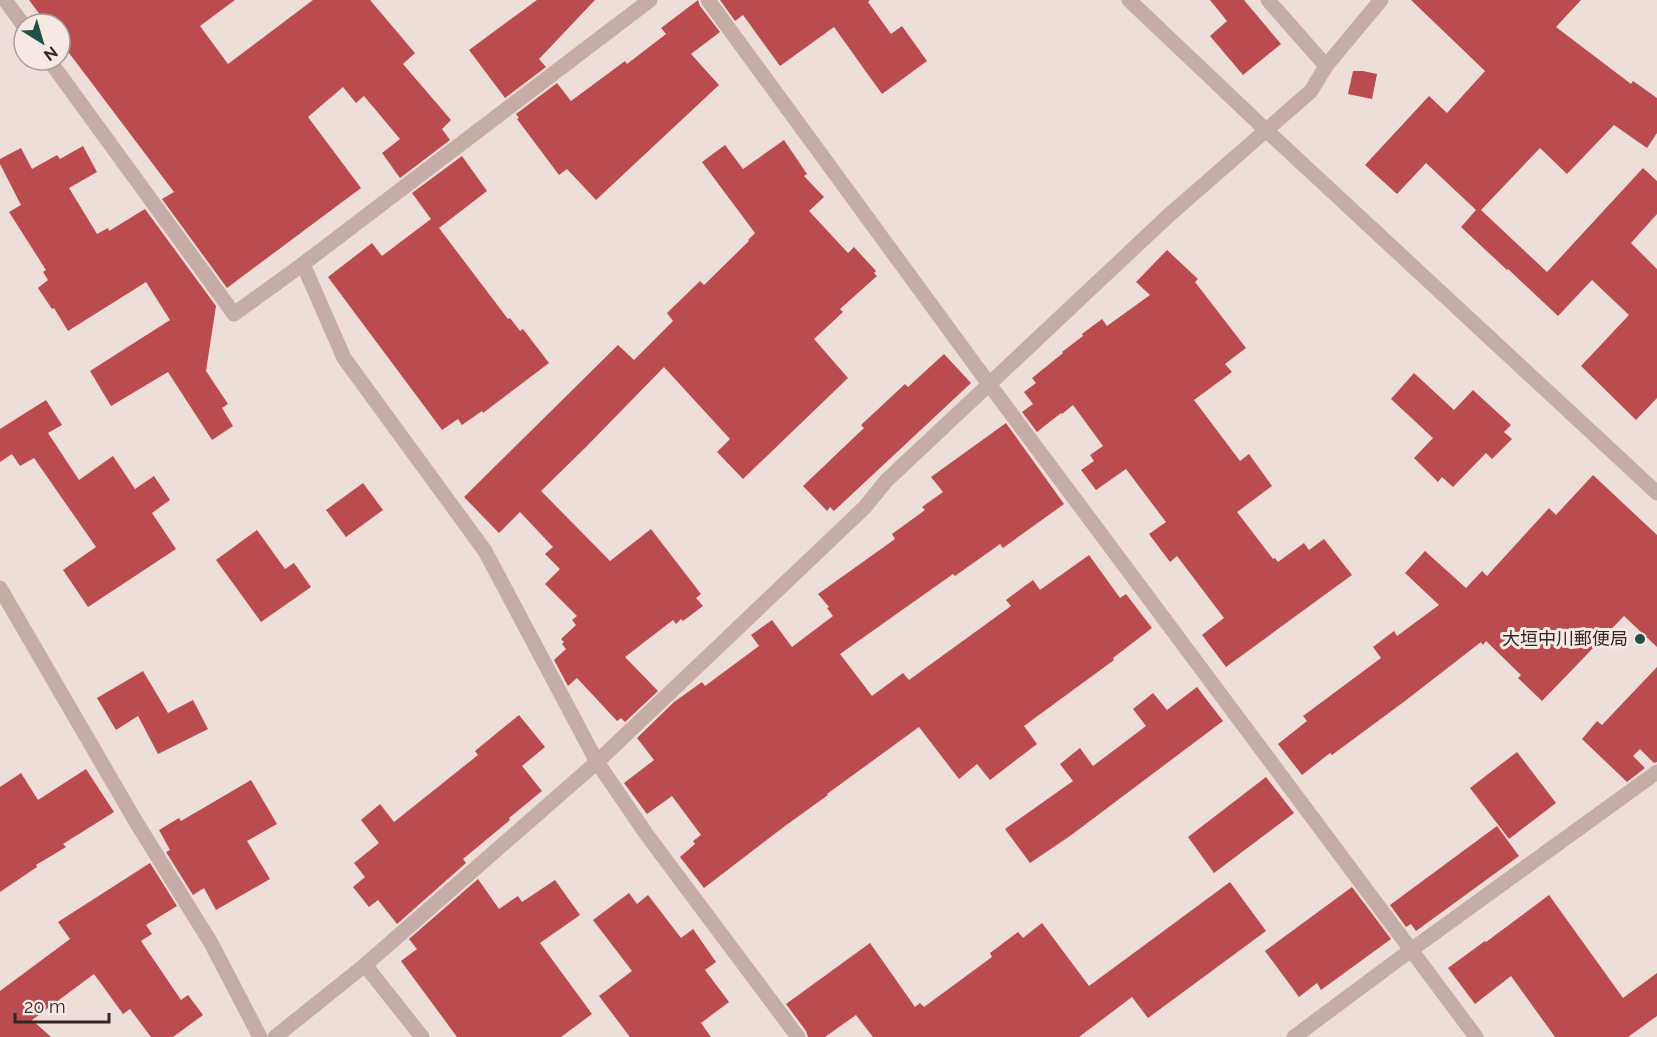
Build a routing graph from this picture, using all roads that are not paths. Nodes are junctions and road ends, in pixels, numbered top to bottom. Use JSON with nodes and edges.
{"nodes":[{"id":1,"x":650,"y":0,"type":"edge"},
{"id":2,"x":708,"y":0,"type":"edge"},
{"id":3,"x":1129,"y":0,"type":"edge"},
{"id":4,"x":1268,"y":0,"type":"edge"},
{"id":5,"x":1381,"y":0,"type":"edge"},
{"id":6,"x":1326,"y":66,"type":"junction"},
{"id":7,"x":58,"y":72,"type":"edge"},
{"id":8,"x":1267,"y":131,"type":"junction"},
{"id":9,"x":303,"y":264,"type":"junction"},
{"id":10,"x":989,"y":384,"type":"junction"},
{"id":11,"x":1657,"y":493,"type":"edge"},
{"id":12,"x":0,"y":588,"type":"edge"},
{"id":13,"x":597,"y":762,"type":"junction"},
{"id":14,"x":1657,"y":772,"type":"edge"},
{"id":15,"x":1411,"y":950,"type":"junction"},
{"id":16,"x":365,"y":965,"type":"junction"},
{"id":17,"x":260,"y":1037,"type":"edge"},
{"id":18,"x":275,"y":1037,"type":"edge"},
{"id":19,"x":422,"y":1037,"type":"edge"},
{"id":20,"x":798,"y":1037,"type":"edge"},
{"id":21,"x":1294,"y":1037,"type":"edge"},
{"id":22,"x":1476,"y":1037,"type":"edge"}],
"edges":[{"from":1,"to":9,"type":"street"},
{"from":2,"to":10,"type":"street"},
{"from":3,"to":8,"type":"street"},
{"from":4,"to":6,"type":"street"},
{"from":5,"to":6,"type":"street"},
{"from":6,"to":8,"type":"street"},
{"from":7,"to":9,"type":"street"},
{"from":8,"to":10,"type":"street"},
{"from":8,"to":11,"type":"street"},
{"from":9,"to":13,"type":"street"},
{"from":10,"to":13,"type":"street"},
{"from":10,"to":15,"type":"street"},
{"from":12,"to":17,"type":"street"},
{"from":13,"to":16,"type":"street"},
{"from":13,"to":20,"type":"street"},
{"from":14,"to":15,"type":"street"},
{"from":15,"to":21,"type":"street"},
{"from":15,"to":22,"type":"street"},
{"from":16,"to":18,"type":"street"},
{"from":16,"to":19,"type":"street"}]}
